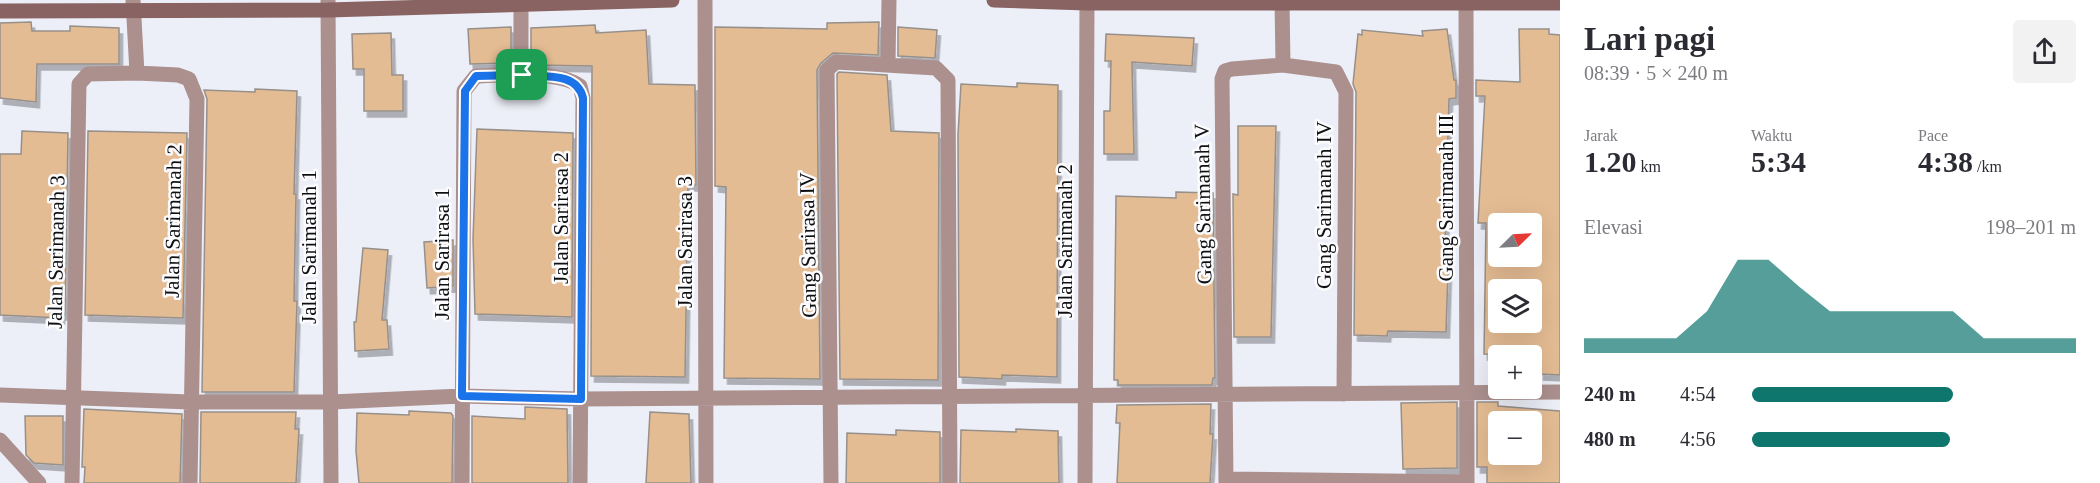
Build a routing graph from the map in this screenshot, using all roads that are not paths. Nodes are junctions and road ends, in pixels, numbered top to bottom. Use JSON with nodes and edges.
{"nodes":[{"id":1,"x":672,"y":0,"type":"edge"},
{"id":2,"x":705,"y":0,"type":"edge"},
{"id":3,"x":889,"y":0,"type":"edge"},
{"id":4,"x":994,"y":0,"type":"edge"},
{"id":5,"x":1088,"y":1,"type":"edge"},
{"id":6,"x":1282,"y":1,"type":"edge"},
{"id":7,"x":1466,"y":1,"type":"edge"},
{"id":8,"x":521,"y":2,"type":"edge"},
{"id":9,"x":1560,"y":3,"type":"edge"},
{"id":10,"x":133,"y":5,"type":"edge"},
{"id":11,"x":328,"y":5,"type":"edge"},
{"id":12,"x":0,"y":10,"type":"edge"},
{"id":13,"x":888,"y":63,"type":"junction"},
{"id":14,"x":1283,"y":65,"type":"junction"},
{"id":15,"x":137,"y":73,"type":"junction"},
{"id":16,"x":522,"y":75,"type":"junction"},
{"id":17,"x":1467,"y":392,"type":"junction"},
{"id":18,"x":1560,"y":392,"type":"edge"},
{"id":19,"x":1085,"y":394,"type":"junction"},
{"id":20,"x":1344,"y":394,"type":"junction"},
{"id":21,"x":0,"y":395,"type":"edge"},
{"id":22,"x":950,"y":395,"type":"junction"},
{"id":23,"x":462,"y":396,"type":"junction"},
{"id":24,"x":1228,"y":396,"type":"junction"},
{"id":25,"x":831,"y":397,"type":"junction"},
{"id":26,"x":75,"y":398,"type":"junction"},
{"id":27,"x":581,"y":399,"type":"junction"},
{"id":28,"x":706,"y":399,"type":"junction"},
{"id":29,"x":190,"y":402,"type":"junction"},
{"id":30,"x":331,"y":402,"type":"junction"},
{"id":31,"x":0,"y":440,"type":"edge"},
{"id":32,"x":1226,"y":481,"type":"edge"},
{"id":33,"x":39,"y":483,"type":"edge"},
{"id":34,"x":72,"y":483,"type":"edge"},
{"id":35,"x":190,"y":483,"type":"edge"},
{"id":36,"x":331,"y":483,"type":"edge"},
{"id":37,"x":462,"y":483,"type":"edge"},
{"id":38,"x":580,"y":483,"type":"edge"},
{"id":39,"x":706,"y":483,"type":"edge"},
{"id":40,"x":831,"y":483,"type":"edge"},
{"id":41,"x":950,"y":483,"type":"edge"},
{"id":42,"x":1085,"y":483,"type":"edge"},
{"id":43,"x":1340,"y":483,"type":"edge"},
{"id":44,"x":1467,"y":483,"type":"edge"}],
"edges":[{"from":1,"to":8,"type":"street"},
{"from":2,"to":28,"type":"street","name":"Jalan Sarirasa 3"},
{"from":3,"to":13,"type":"street"},
{"from":4,"to":5,"type":"street"},
{"from":5,"to":6,"type":"street"},
{"from":5,"to":19,"type":"street","name":"Jalan Sarimanah 2"},
{"from":6,"to":7,"type":"street"},
{"from":6,"to":14,"type":"street"},
{"from":7,"to":9,"type":"street"},
{"from":7,"to":17,"type":"street","name":"Gang Sarimanah III"},
{"from":8,"to":11,"type":"street"},
{"from":8,"to":16,"type":"street"},
{"from":10,"to":11,"type":"street"},
{"from":10,"to":12,"type":"street"},
{"from":10,"to":15,"type":"street"},
{"from":11,"to":30,"type":"street","name":"Jalan Sarimanah 1"},
{"from":13,"to":22,"type":"street","name":"Gang Sarirasa IV"},
{"from":13,"to":25,"type":"street","name":"Gang Sarirasa IV"},
{"from":14,"to":20,"type":"street","name":"Gang Sarimanah IV"},
{"from":14,"to":24,"type":"street","name":"Gang Sarimanah V"},
{"from":15,"to":26,"type":"street","name":"Jalan Sarimanah 3"},
{"from":15,"to":29,"type":"street","name":"Jalan Sarimanah 2"},
{"from":16,"to":23,"type":"street","name":"Jalan Sarirasa 1"},
{"from":16,"to":27,"type":"street","name":"Jalan Sarirasa 2"},
{"from":17,"to":18,"type":"street"},
{"from":17,"to":20,"type":"street"},
{"from":17,"to":44,"type":"street","name":"Gang Sarimanah III"},
{"from":19,"to":22,"type":"street"},
{"from":19,"to":24,"type":"street"},
{"from":19,"to":42,"type":"street","name":"Jalan Sarimanah 2"},
{"from":20,"to":24,"type":"street"},
{"from":21,"to":26,"type":"street"},
{"from":22,"to":25,"type":"street"},
{"from":22,"to":41,"type":"street","name":"Gang Sarirasa IV"},
{"from":23,"to":27,"type":"street"},
{"from":23,"to":30,"type":"street"},
{"from":23,"to":37,"type":"street","name":"Jalan Sarirasa 1"},
{"from":24,"to":32,"type":"street","name":"Gang Sarimanah V"},
{"from":25,"to":28,"type":"street"},
{"from":25,"to":40,"type":"street","name":"Gang Sarirasa IV"},
{"from":26,"to":29,"type":"street"},
{"from":26,"to":34,"type":"street","name":"Jalan Sarimanah 3"},
{"from":27,"to":28,"type":"street"},
{"from":27,"to":38,"type":"street","name":"Jalan Sarirasa 2"},
{"from":28,"to":39,"type":"street","name":"Jalan Sarirasa 3"},
{"from":29,"to":30,"type":"street"},
{"from":29,"to":35,"type":"street","name":"Jalan Sarimanah 2"},
{"from":30,"to":36,"type":"street","name":"Jalan Sarimanah 1"},
{"from":31,"to":33,"type":"street"},
{"from":32,"to":43,"type":"street"},
{"from":43,"to":44,"type":"street"}]}
